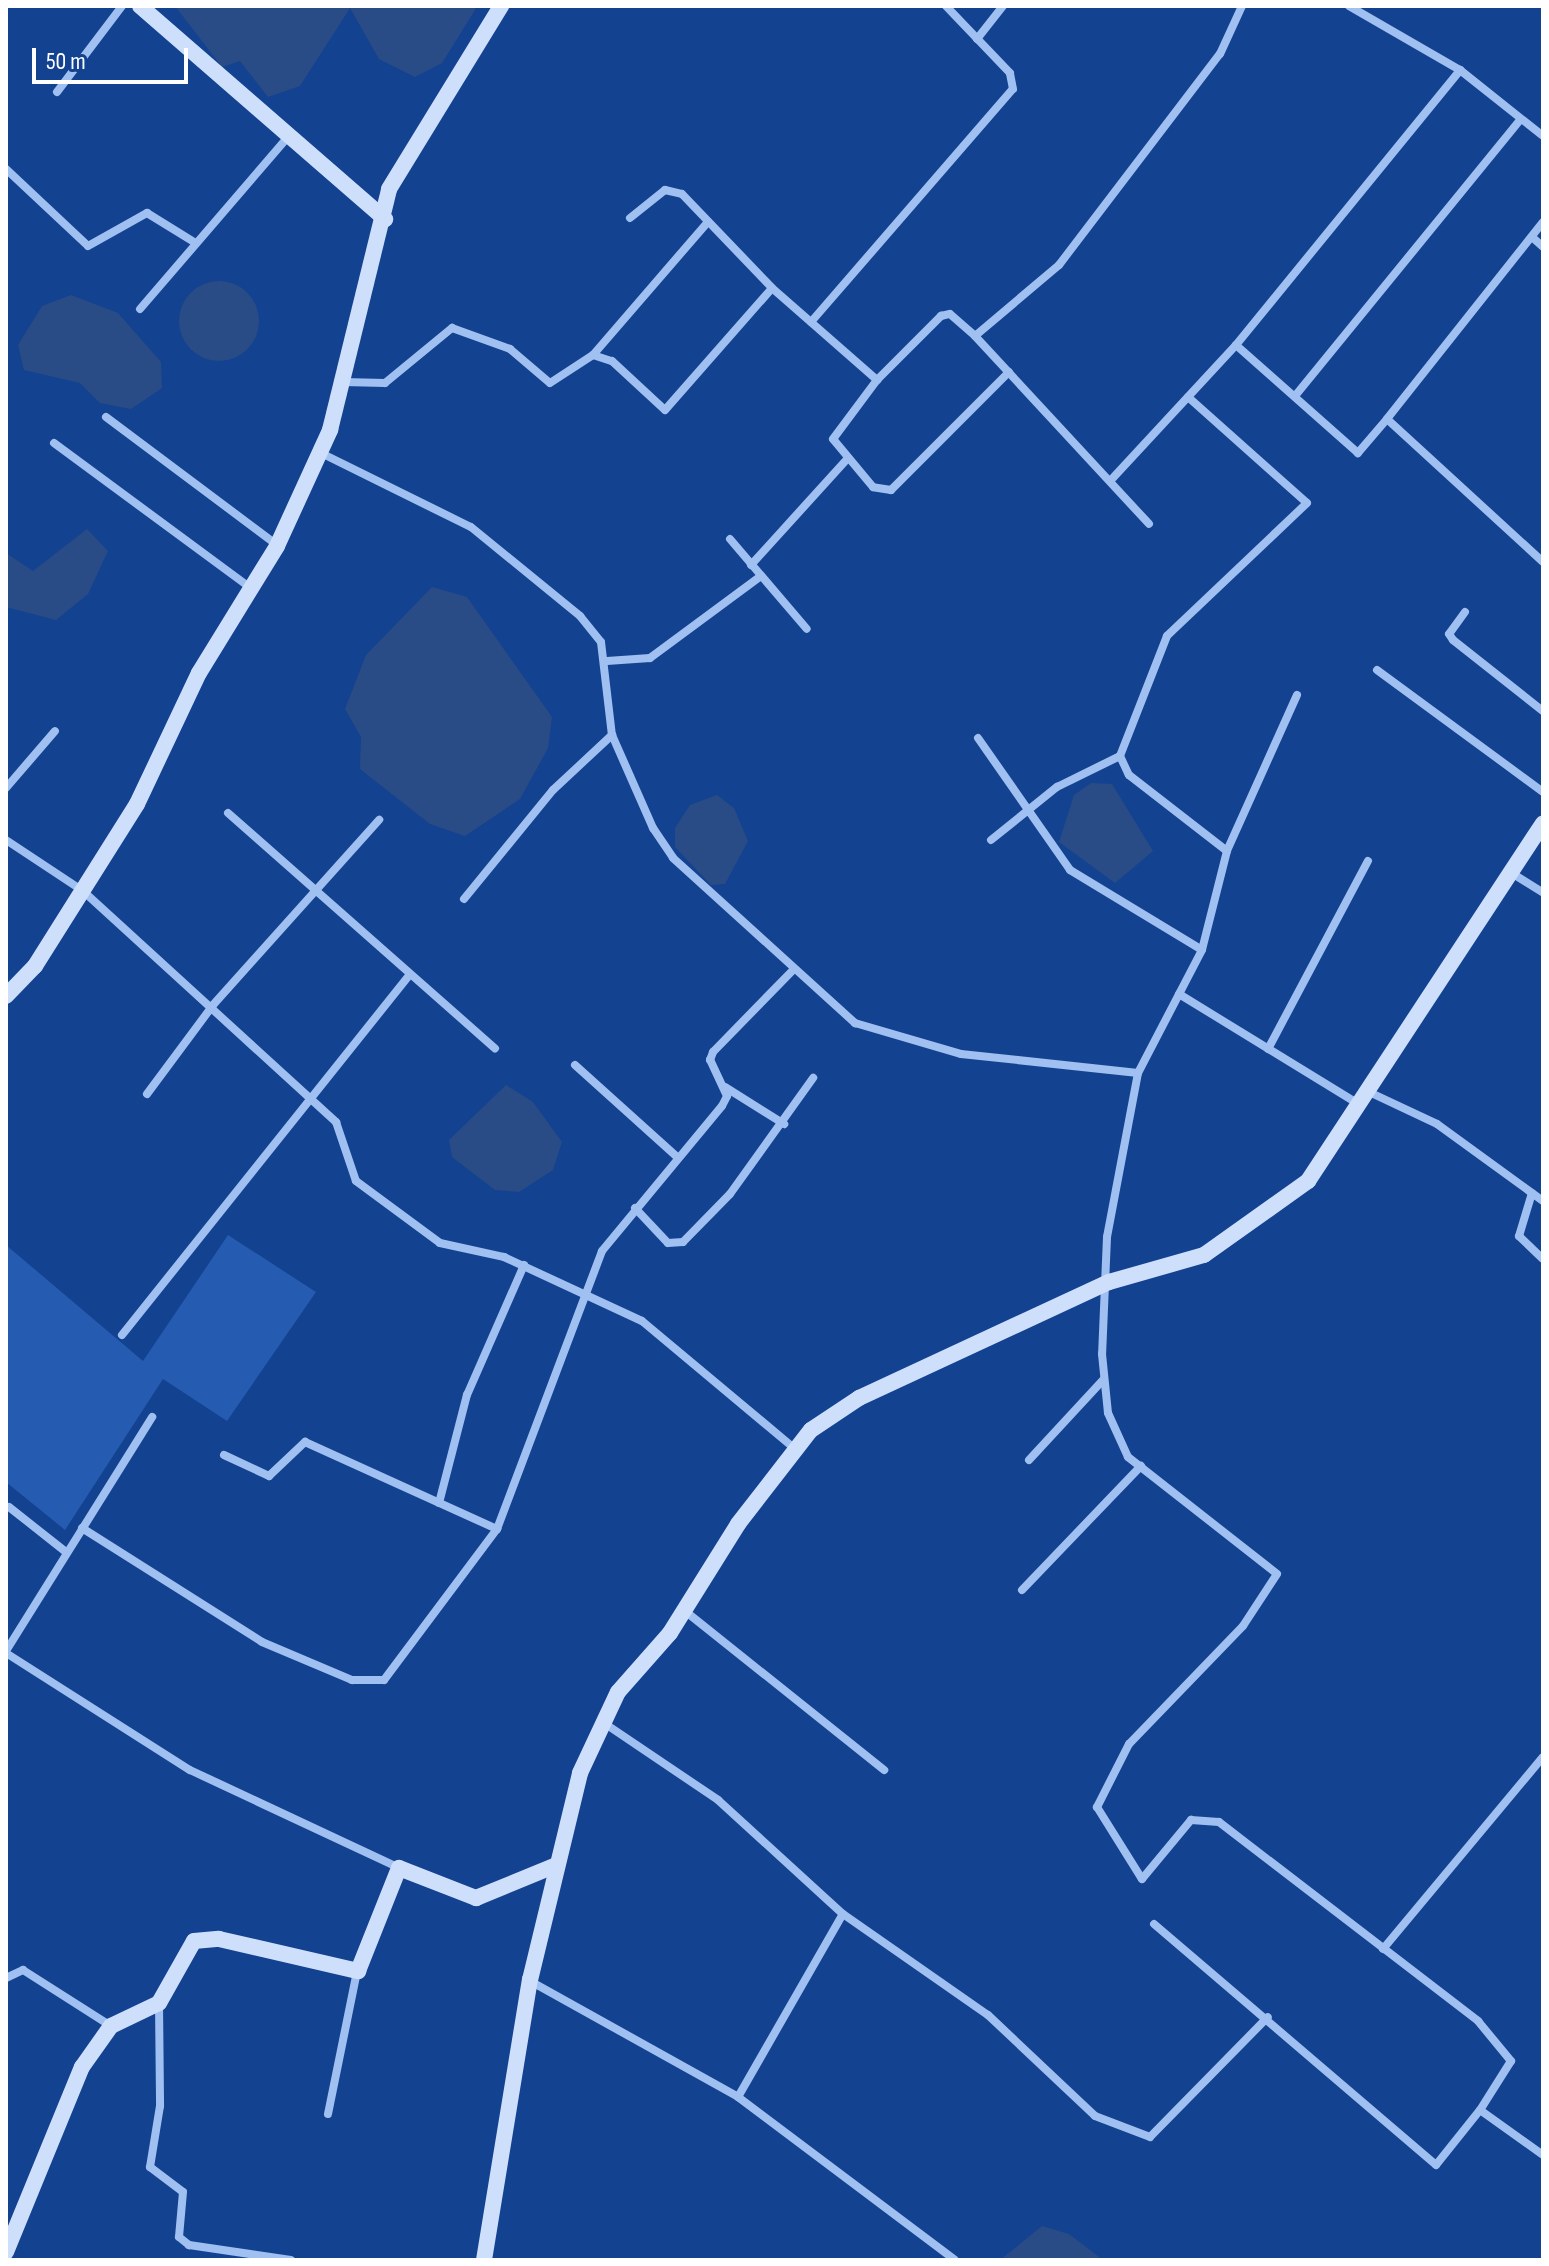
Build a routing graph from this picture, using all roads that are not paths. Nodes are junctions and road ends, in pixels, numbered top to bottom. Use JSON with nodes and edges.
{"nodes":[{"id":1,"x":122,"y":6,"type":"edge"},
{"id":2,"x":140,"y":6,"type":"edge"},
{"id":3,"x":501,"y":6,"type":"edge"},
{"id":4,"x":946,"y":6,"type":"edge"},
{"id":5,"x":1003,"y":6,"type":"edge"},
{"id":6,"x":1242,"y":6,"type":"edge"},
{"id":7,"x":1349,"y":6,"type":"edge"},
{"id":8,"x":977,"y":39,"type":"junction"},
{"id":9,"x":1460,"y":70,"type":"junction"},
{"id":10,"x":57,"y":92,"type":"dead end"},
{"id":11,"x":1521,"y":119,"type":"junction"},
{"id":12,"x":1543,"y":136,"type":"edge"},
{"id":13,"x":286,"y":139,"type":"junction"},
{"id":14,"x":6,"y":169,"type":"edge"},
{"id":15,"x":630,"y":218,"type":"dead end"},
{"id":16,"x":385,"y":219,"type":"junction"},
{"id":17,"x":708,"y":222,"type":"junction"},
{"id":18,"x":1543,"y":222,"type":"edge"},
{"id":19,"x":1532,"y":237,"type":"junction"},
{"id":20,"x":194,"y":242,"type":"junction"},
{"id":21,"x":1543,"y":247,"type":"edge"},
{"id":22,"x":772,"y":288,"type":"junction"},
{"id":23,"x":140,"y":309,"type":"dead end"},
{"id":24,"x":811,"y":322,"type":"junction"},
{"id":25,"x":975,"y":336,"type":"junction"},
{"id":26,"x":1236,"y":345,"type":"junction"},
{"id":27,"x":593,"y":355,"type":"junction"},
{"id":28,"x":1009,"y":372,"type":"junction"},
{"id":29,"x":877,"y":380,"type":"junction"},
{"id":30,"x":343,"y":382,"type":"junction"},
{"id":31,"x":1295,"y":396,"type":"junction"},
{"id":32,"x":1188,"y":397,"type":"junction"},
{"id":33,"x":106,"y":417,"type":"dead end"},
{"id":34,"x":1387,"y":419,"type":"junction"},
{"id":35,"x":54,"y":443,"type":"dead end"},
{"id":36,"x":321,"y":453,"type":"junction"},
{"id":37,"x":848,"y":458,"type":"junction"},
{"id":38,"x":1111,"y":480,"type":"junction"},
{"id":39,"x":1149,"y":524,"type":"dead end"},
{"id":40,"x":730,"y":539,"type":"dead end"},
{"id":41,"x":277,"y":546,"type":"junction"},
{"id":42,"x":1543,"y":562,"type":"edge"},
{"id":43,"x":751,"y":565,"type":"junction"},
{"id":44,"x":761,"y":576,"type":"junction"},
{"id":45,"x":251,"y":589,"type":"junction"},
{"id":46,"x":1465,"y":612,"type":"dead end"},
{"id":47,"x":807,"y":629,"type":"dead end"},
{"id":48,"x":607,"y":661,"type":"junction"},
{"id":49,"x":1377,"y":670,"type":"dead end"},
{"id":50,"x":1297,"y":695,"type":"dead end"},
{"id":51,"x":1543,"y":711,"type":"edge"},
{"id":52,"x":55,"y":731,"type":"dead end"},
{"id":53,"x":612,"y":735,"type":"junction"},
{"id":54,"x":978,"y":738,"type":"dead end"},
{"id":55,"x":1120,"y":756,"type":"junction"},
{"id":56,"x":6,"y":788,"type":"edge"},
{"id":57,"x":1543,"y":792,"type":"edge"},
{"id":58,"x":1032,"y":809,"type":"junction"},
{"id":59,"x":228,"y":813,"type":"dead end"},
{"id":60,"x":379,"y":820,"type":"dead end"},
{"id":61,"x":1543,"y":823,"type":"edge"},
{"id":62,"x":6,"y":840,"type":"edge"},
{"id":63,"x":991,"y":840,"type":"dead end"},
{"id":64,"x":1227,"y":851,"type":"junction"},
{"id":65,"x":1368,"y":861,"type":"dead end"},
{"id":66,"x":1510,"y":872,"type":"junction"},
{"id":67,"x":83,"y":891,"type":"junction"},
{"id":68,"x":312,"y":892,"type":"junction"},
{"id":69,"x":1543,"y":893,"type":"edge"},
{"id":70,"x":464,"y":899,"type":"dead end"},
{"id":71,"x":1202,"y":950,"type":"junction"},
{"id":72,"x":793,"y":970,"type":"junction"},
{"id":73,"x":409,"y":975,"type":"junction"},
{"id":74,"x":1179,"y":994,"type":"junction"},
{"id":75,"x":6,"y":996,"type":"edge"},
{"id":76,"x":213,"y":1005,"type":"junction"},
{"id":77,"x":495,"y":1048,"type":"dead end"},
{"id":78,"x":1268,"y":1049,"type":"junction"},
{"id":79,"x":575,"y":1065,"type":"dead end"},
{"id":80,"x":1138,"y":1073,"type":"junction"},
{"id":81,"x":813,"y":1078,"type":"dead end"},
{"id":82,"x":725,"y":1087,"type":"junction"},
{"id":83,"x":147,"y":1094,"type":"dead end"},
{"id":84,"x":307,"y":1094,"type":"junction"},
{"id":85,"x":1365,"y":1099,"type":"junction"},
{"id":86,"x":784,"y":1124,"type":"junction"},
{"id":87,"x":676,"y":1156,"type":"junction"},
{"id":88,"x":1532,"y":1193,"type":"junction"},
{"id":89,"x":1543,"y":1201,"type":"edge"},
{"id":90,"x":635,"y":1208,"type":"junction"},
{"id":91,"x":1543,"y":1259,"type":"edge"},
{"id":92,"x":524,"y":1265,"type":"junction"},
{"id":93,"x":1109,"y":1282,"type":"junction"},
{"id":94,"x":586,"y":1291,"type":"junction"},
{"id":95,"x":122,"y":1335,"type":"dead end"},
{"id":96,"x":1104,"y":1379,"type":"junction"},
{"id":97,"x":152,"y":1417,"type":"dead end"},
{"id":98,"x":794,"y":1448,"type":"junction"},
{"id":99,"x":224,"y":1455,"type":"dead end"},
{"id":100,"x":1029,"y":1460,"type":"dead end"},
{"id":101,"x":1141,"y":1466,"type":"junction"},
{"id":102,"x":439,"y":1503,"type":"junction"},
{"id":103,"x":7,"y":1508,"type":"edge"},
{"id":104,"x":82,"y":1528,"type":"junction"},
{"id":105,"x":497,"y":1529,"type":"junction"},
{"id":106,"x":66,"y":1552,"type":"junction"},
{"id":107,"x":1022,"y":1590,"type":"dead end"},
{"id":108,"x":684,"y":1610,"type":"junction"},
{"id":109,"x":6,"y":1652,"type":"edge"},
{"id":110,"x":604,"y":1723,"type":"junction"},
{"id":111,"x":1543,"y":1757,"type":"edge"},
{"id":112,"x":884,"y":1770,"type":"dead end"},
{"id":113,"x":554,"y":1866,"type":"junction"},
{"id":114,"x":399,"y":1868,"type":"junction"},
{"id":115,"x":843,"y":1914,"type":"junction"},
{"id":116,"x":1154,"y":1924,"type":"dead end"},
{"id":117,"x":1383,"y":1949,"type":"junction"},
{"id":118,"x":358,"y":1971,"type":"junction"},
{"id":119,"x":6,"y":1978,"type":"edge"},
{"id":120,"x":530,"y":1980,"type":"junction"},
{"id":121,"x":159,"y":2003,"type":"junction"},
{"id":122,"x":1268,"y":2017,"type":"junction"},
{"id":123,"x":111,"y":2026,"type":"junction"},
{"id":124,"x":738,"y":2097,"type":"junction"},
{"id":125,"x":1480,"y":2110,"type":"junction"},
{"id":126,"x":328,"y":2114,"type":"dead end"},
{"id":127,"x":1543,"y":2155,"type":"edge"},
{"id":128,"x":6,"y":2252,"type":"edge"},
{"id":129,"x":291,"y":2260,"type":"edge"},
{"id":130,"x":484,"y":2260,"type":"edge"},
{"id":131,"x":955,"y":2260,"type":"edge"}],
"edges":[{"from":1,"to":10,"type":"street"},
{"from":2,"to":13,"type":"street"},
{"from":3,"to":16,"type":"street"},
{"from":4,"to":8,"type":"street"},
{"from":5,"to":8,"type":"street"},
{"from":6,"to":25,"type":"street"},
{"from":7,"to":9,"type":"street"},
{"from":8,"to":24,"type":"street"},
{"from":9,"to":11,"type":"street"},
{"from":9,"to":26,"type":"street"},
{"from":11,"to":12,"type":"street"},
{"from":11,"to":31,"type":"street"},
{"from":13,"to":16,"type":"street"},
{"from":13,"to":20,"type":"street"},
{"from":14,"to":20,"type":"street"},
{"from":15,"to":17,"type":"street"},
{"from":16,"to":30,"type":"street"},
{"from":17,"to":22,"type":"street"},
{"from":17,"to":27,"type":"street"},
{"from":18,"to":19,"type":"street"},
{"from":19,"to":21,"type":"street"},
{"from":19,"to":34,"type":"street"},
{"from":20,"to":23,"type":"street"},
{"from":22,"to":24,"type":"street"},
{"from":22,"to":27,"type":"street"},
{"from":24,"to":29,"type":"street"},
{"from":25,"to":28,"type":"street"},
{"from":25,"to":29,"type":"street"},
{"from":26,"to":31,"type":"street"},
{"from":26,"to":32,"type":"street"},
{"from":27,"to":30,"type":"street"},
{"from":28,"to":37,"type":"street"},
{"from":28,"to":38,"type":"street"},
{"from":29,"to":37,"type":"street"},
{"from":30,"to":36,"type":"street"},
{"from":31,"to":34,"type":"street"},
{"from":32,"to":38,"type":"street"},
{"from":32,"to":55,"type":"street"},
{"from":33,"to":41,"type":"street"},
{"from":34,"to":42,"type":"street"},
{"from":35,"to":45,"type":"street"},
{"from":36,"to":41,"type":"street"},
{"from":36,"to":48,"type":"street"},
{"from":37,"to":43,"type":"street"},
{"from":38,"to":39,"type":"street"},
{"from":40,"to":43,"type":"street"},
{"from":41,"to":45,"type":"street"},
{"from":43,"to":44,"type":"street"},
{"from":44,"to":47,"type":"street"},
{"from":44,"to":48,"type":"street"},
{"from":45,"to":67,"type":"street"},
{"from":46,"to":51,"type":"street"},
{"from":48,"to":53,"type":"street"},
{"from":49,"to":57,"type":"street"},
{"from":50,"to":64,"type":"street"},
{"from":52,"to":56,"type":"street"},
{"from":53,"to":70,"type":"street"},
{"from":53,"to":72,"type":"street"},
{"from":54,"to":58,"type":"street"},
{"from":55,"to":58,"type":"street"},
{"from":55,"to":64,"type":"street"},
{"from":58,"to":63,"type":"street"},
{"from":58,"to":71,"type":"street"},
{"from":59,"to":68,"type":"street"},
{"from":60,"to":68,"type":"street"},
{"from":61,"to":66,"type":"street"},
{"from":62,"to":67,"type":"street"},
{"from":64,"to":71,"type":"street"},
{"from":65,"to":78,"type":"street"},
{"from":66,"to":69,"type":"street"},
{"from":66,"to":85,"type":"street"},
{"from":67,"to":75,"type":"street"},
{"from":67,"to":76,"type":"street"},
{"from":68,"to":73,"type":"street"},
{"from":68,"to":76,"type":"street"},
{"from":71,"to":74,"type":"street"},
{"from":72,"to":80,"type":"street"},
{"from":72,"to":82,"type":"street"},
{"from":73,"to":77,"type":"street"},
{"from":73,"to":84,"type":"street"},
{"from":74,"to":78,"type":"street"},
{"from":74,"to":80,"type":"street"},
{"from":76,"to":83,"type":"street"},
{"from":76,"to":84,"type":"street"},
{"from":78,"to":85,"type":"street"},
{"from":79,"to":87,"type":"street"},
{"from":80,"to":93,"type":"street"},
{"from":81,"to":86,"type":"street"},
{"from":82,"to":86,"type":"street"},
{"from":82,"to":87,"type":"street"},
{"from":84,"to":92,"type":"street"},
{"from":84,"to":95,"type":"street"},
{"from":85,"to":88,"type":"street"},
{"from":85,"to":93,"type":"street"},
{"from":86,"to":90,"type":"street"},
{"from":87,"to":90,"type":"street"},
{"from":88,"to":89,"type":"street"},
{"from":88,"to":91,"type":"street"},
{"from":90,"to":94,"type":"street"},
{"from":92,"to":94,"type":"street"},
{"from":92,"to":102,"type":"street"},
{"from":93,"to":96,"type":"street"},
{"from":93,"to":98,"type":"street"},
{"from":94,"to":98,"type":"street"},
{"from":94,"to":105,"type":"street"},
{"from":96,"to":100,"type":"street"},
{"from":96,"to":101,"type":"street"},
{"from":97,"to":104,"type":"street"},
{"from":98,"to":108,"type":"street"},
{"from":99,"to":102,"type":"street"},
{"from":101,"to":107,"type":"street"},
{"from":101,"to":117,"type":"street"},
{"from":102,"to":105,"type":"street"},
{"from":103,"to":106,"type":"street"},
{"from":104,"to":105,"type":"street"},
{"from":104,"to":106,"type":"street"},
{"from":106,"to":109,"type":"street"},
{"from":108,"to":110,"type":"street"},
{"from":108,"to":112,"type":"street"},
{"from":109,"to":114,"type":"street"},
{"from":110,"to":113,"type":"street"},
{"from":110,"to":115,"type":"street"},
{"from":111,"to":117,"type":"street"},
{"from":113,"to":114,"type":"street"},
{"from":113,"to":120,"type":"street"},
{"from":114,"to":118,"type":"street"},
{"from":115,"to":122,"type":"street"},
{"from":115,"to":124,"type":"street"},
{"from":116,"to":122,"type":"street"},
{"from":117,"to":125,"type":"street"},
{"from":118,"to":121,"type":"street"},
{"from":118,"to":126,"type":"street"},
{"from":119,"to":123,"type":"street"},
{"from":120,"to":124,"type":"street"},
{"from":120,"to":130,"type":"street"},
{"from":121,"to":123,"type":"street"},
{"from":121,"to":129,"type":"street"},
{"from":122,"to":125,"type":"street"},
{"from":123,"to":128,"type":"street"},
{"from":124,"to":131,"type":"street"},
{"from":125,"to":127,"type":"street"}]}
